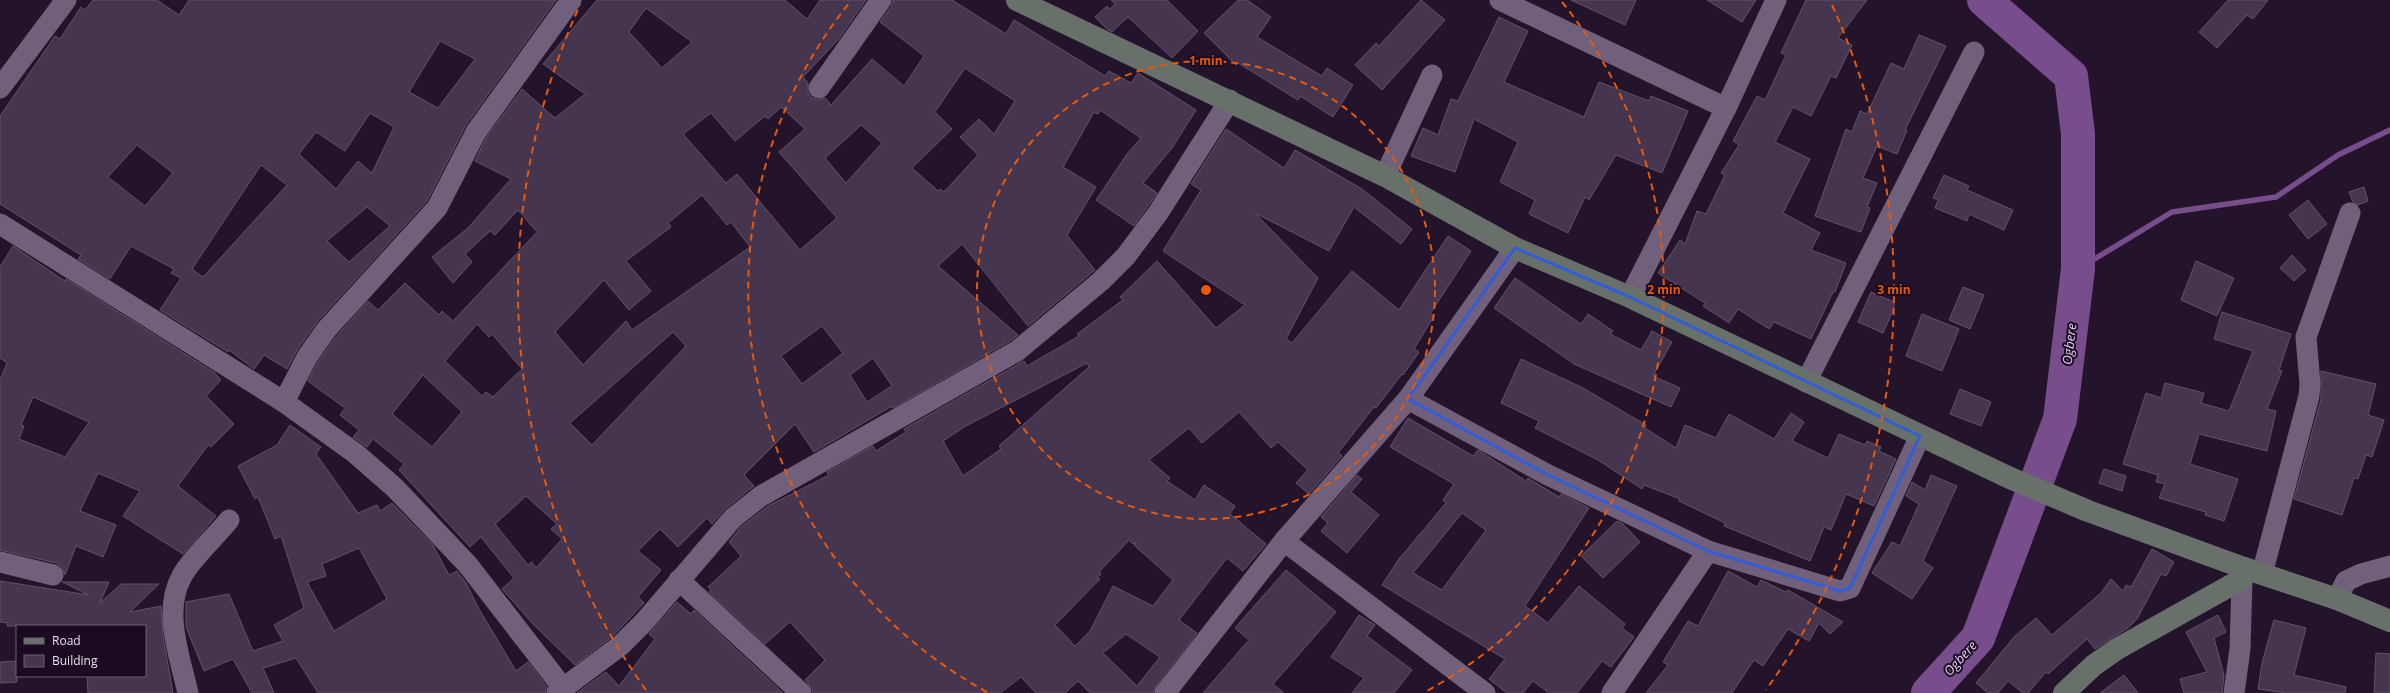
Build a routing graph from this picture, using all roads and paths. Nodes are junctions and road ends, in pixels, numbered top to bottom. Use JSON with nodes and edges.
{"nodes":[{"id":1,"x":66,"y":0,"type":"edge"},
{"id":2,"x":571,"y":0,"type":"edge"},
{"id":3,"x":881,"y":0,"type":"edge"},
{"id":4,"x":1017,"y":0,"type":"edge"},
{"id":5,"x":1500,"y":0,"type":"edge"},
{"id":6,"x":1776,"y":0,"type":"edge"},
{"id":7,"x":1529,"y":7,"type":"edge"},
{"id":8,"x":1974,"y":52,"type":"dead end"},
{"id":9,"x":1432,"y":75,"type":"dead end"},
{"id":10,"x":0,"y":88,"type":"edge"},
{"id":11,"x":819,"y":88,"type":"dead end"},
{"id":12,"x":1230,"y":100,"type":"junction"},
{"id":13,"x":1726,"y":108,"type":"junction"},
{"id":14,"x":1385,"y":176,"type":"junction"},
{"id":15,"x":2350,"y":213,"type":"dead end"},
{"id":16,"x":0,"y":224,"type":"edge"},
{"id":17,"x":1515,"y":248,"type":"junction"},
{"id":18,"x":1630,"y":297,"type":"junction"},
{"id":19,"x":1806,"y":382,"type":"junction"},
{"id":20,"x":1408,"y":399,"type":"junction"},
{"id":21,"x":284,"y":402,"type":"junction"},
{"id":22,"x":1920,"y":436,"type":"junction"},
{"id":23,"x":229,"y":520,"type":"dead end"},
{"id":24,"x":1284,"y":541,"type":"junction"},
{"id":25,"x":1708,"y":551,"type":"junction"},
{"id":26,"x":0,"y":562,"type":"edge"},
{"id":27,"x":2390,"y":566,"type":"edge"},
{"id":28,"x":2249,"y":573,"type":"junction"},
{"id":29,"x":53,"y":575,"type":"dead end"},
{"id":30,"x":680,"y":580,"type":"junction"},
{"id":31,"x":2337,"y":599,"type":"junction"},
{"id":32,"x":2390,"y":621,"type":"edge"},
{"id":33,"x":560,"y":691,"type":"edge"},
{"id":34,"x":188,"y":693,"type":"edge"},
{"id":35,"x":801,"y":693,"type":"edge"},
{"id":36,"x":1165,"y":693,"type":"edge"},
{"id":37,"x":1485,"y":693,"type":"edge"},
{"id":38,"x":1612,"y":693,"type":"edge"},
{"id":39,"x":2064,"y":693,"type":"edge"},
{"id":40,"x":2234,"y":693,"type":"edge"}],
"edges":[{"from":1,"to":10,"type":"street"},
{"from":2,"to":21,"type":"street"},
{"from":3,"to":11,"type":"street"},
{"from":4,"to":12,"type":"main road"},
{"from":5,"to":7,"type":"street"},
{"from":6,"to":13,"type":"street"},
{"from":7,"to":13,"type":"street"},
{"from":8,"to":19,"type":"street"},
{"from":9,"to":14,"type":"street"},
{"from":12,"to":14,"type":"main road"},
{"from":12,"to":30,"type":"street"},
{"from":13,"to":18,"type":"street"},
{"from":14,"to":17,"type":"main road"},
{"from":15,"to":28,"type":"street"},
{"from":16,"to":21,"type":"street"},
{"from":17,"to":18,"type":"main road"},
{"from":17,"to":20,"type":"street"},
{"from":18,"to":19,"type":"main road"},
{"from":19,"to":22,"type":"main road"},
{"from":20,"to":24,"type":"street"},
{"from":20,"to":25,"type":"street"},
{"from":21,"to":33,"type":"street"},
{"from":22,"to":25,"type":"street"},
{"from":22,"to":28,"type":"main road"},
{"from":23,"to":34,"type":"street"},
{"from":24,"to":36,"type":"street"},
{"from":24,"to":37,"type":"street"},
{"from":25,"to":38,"type":"street"},
{"from":26,"to":29,"type":"street"},
{"from":27,"to":31,"type":"street"},
{"from":28,"to":31,"type":"main road"},
{"from":28,"to":39,"type":"main road"},
{"from":28,"to":40,"type":"street"},
{"from":30,"to":33,"type":"street"},
{"from":30,"to":35,"type":"street"},
{"from":31,"to":32,"type":"main road"}]}
